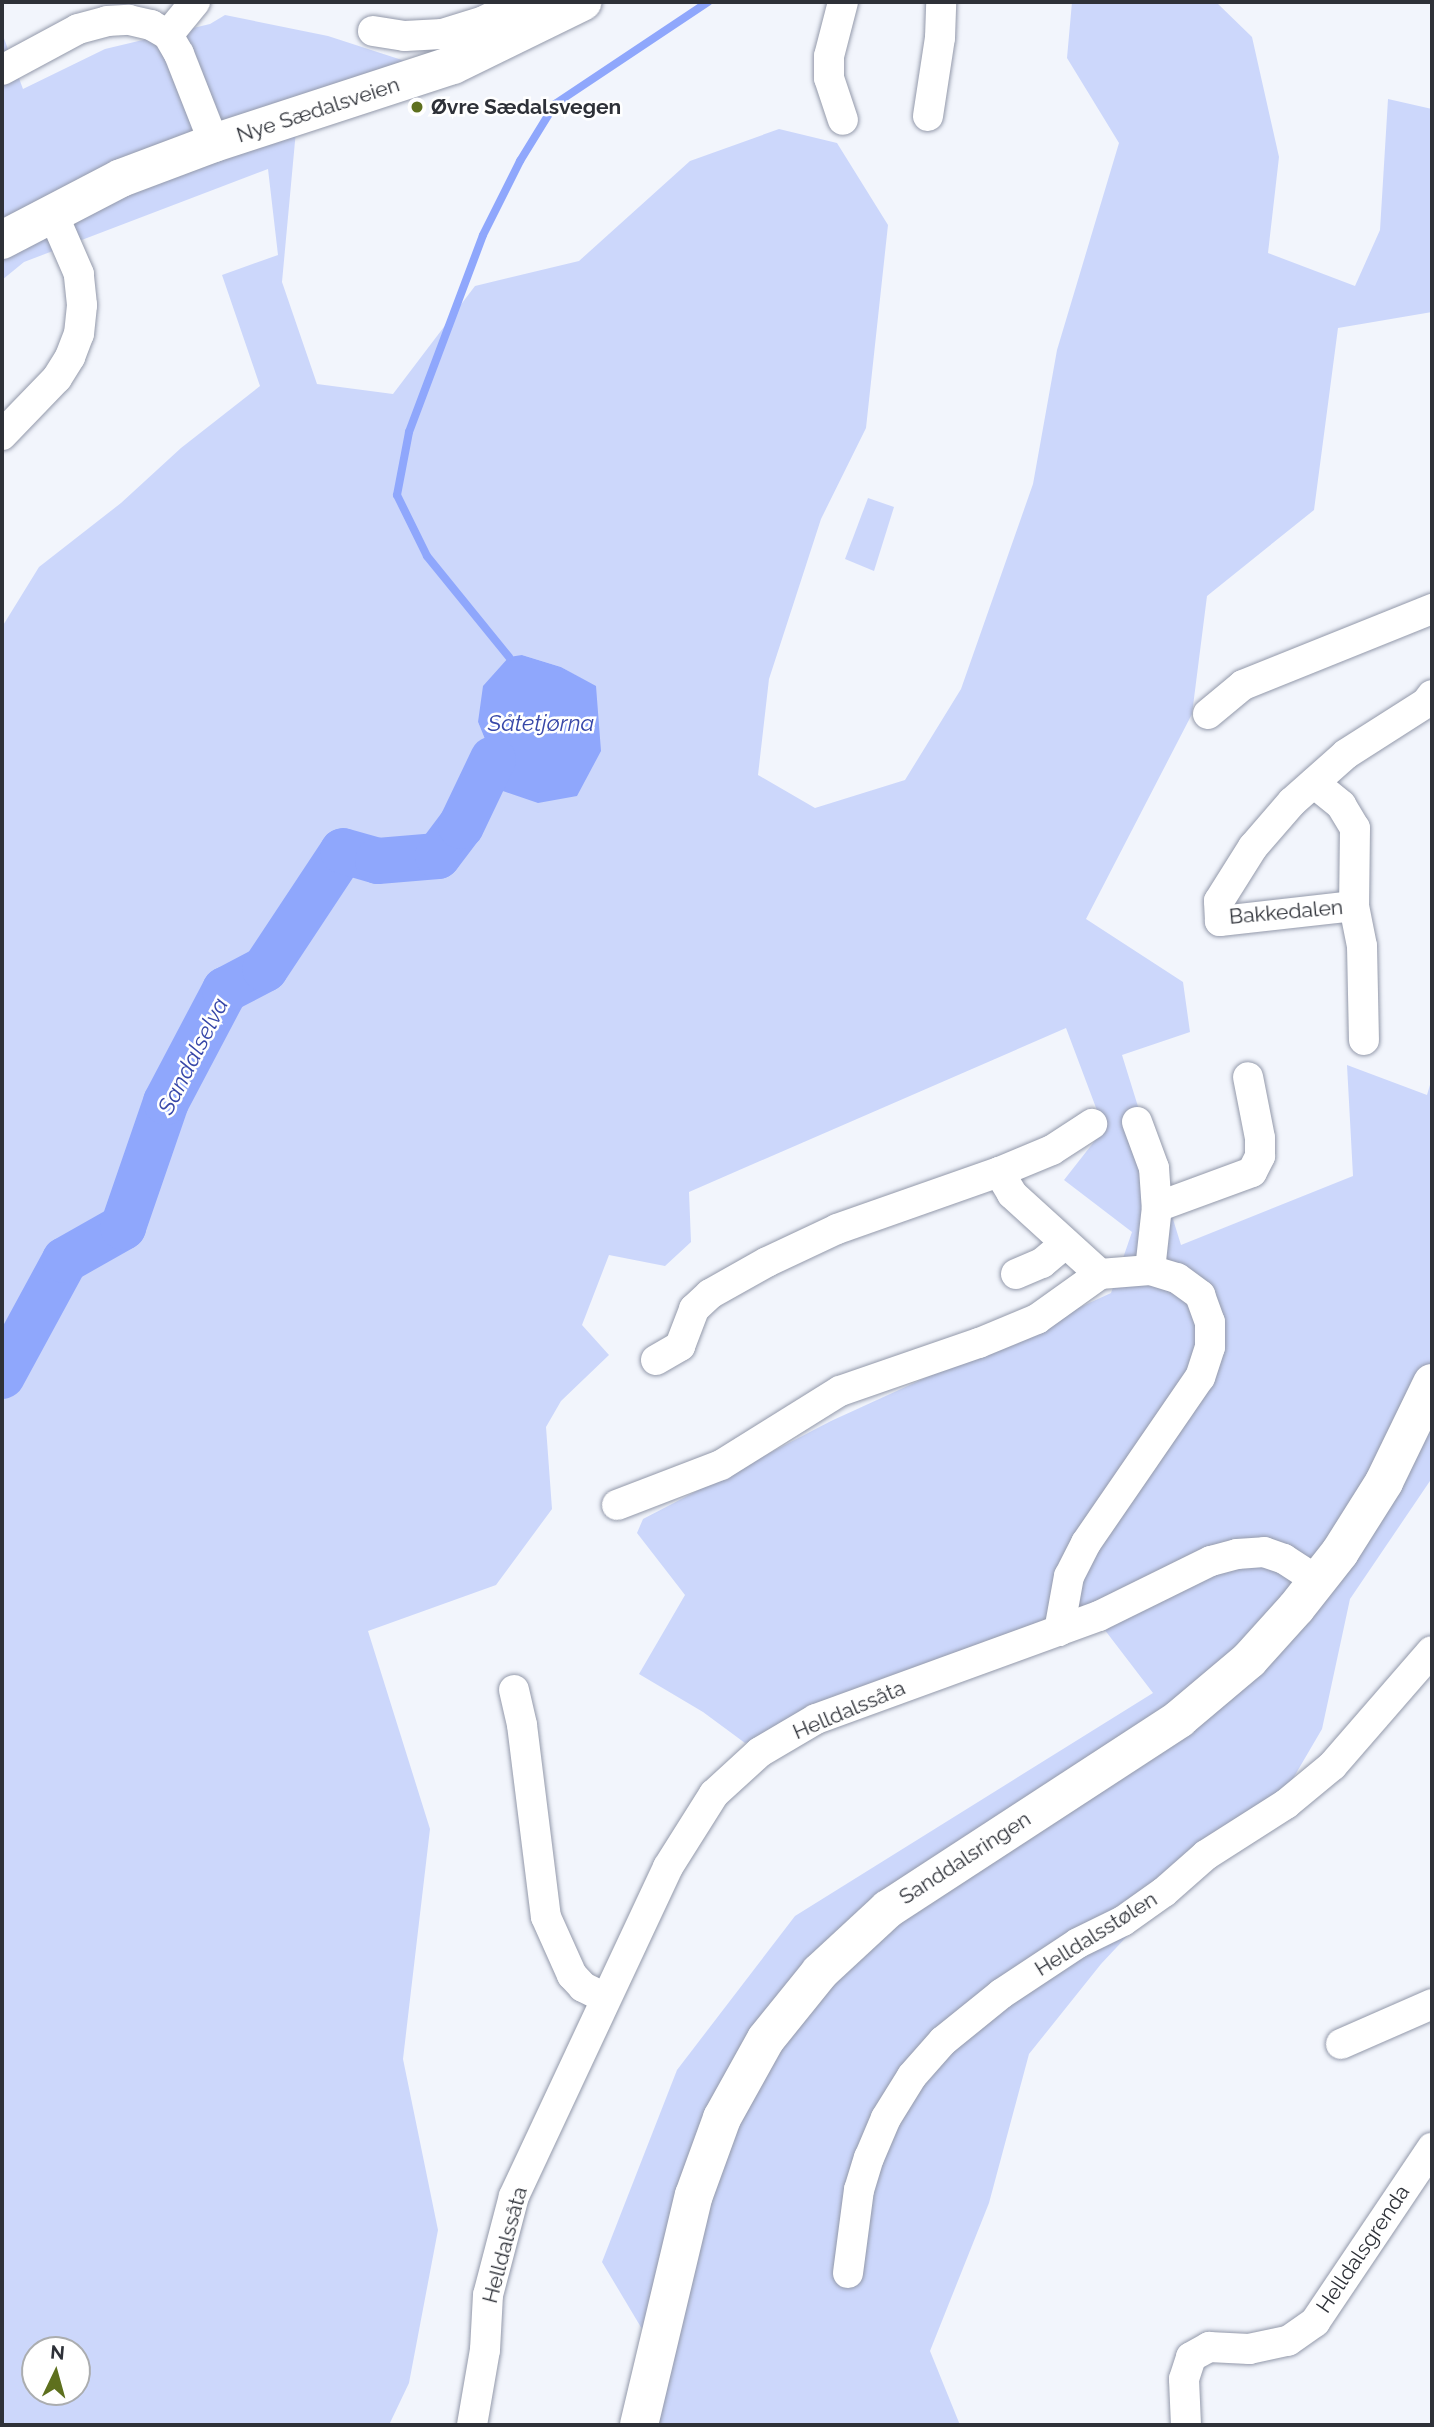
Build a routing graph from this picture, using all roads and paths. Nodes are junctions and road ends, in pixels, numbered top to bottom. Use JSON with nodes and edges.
{"nodes":[{"id":1,"x":195,"y":2,"type":"edge"},
{"id":2,"x":522,"y":2,"type":"edge"},
{"id":3,"x":582,"y":2,"type":"edge"},
{"id":4,"x":843,"y":2,"type":"edge"},
{"id":5,"x":941,"y":2,"type":"edge"},
{"id":6,"x":373,"y":31,"type":"dead end"},
{"id":7,"x":168,"y":35,"type":"junction"},
{"id":8,"x":2,"y":70,"type":"edge"},
{"id":9,"x":928,"y":116,"type":"dead end"},
{"id":10,"x":843,"y":120,"type":"dead end"},
{"id":11,"x":214,"y":143,"type":"junction"},
{"id":12,"x":52,"y":212,"type":"junction"},
{"id":13,"x":2,"y":240,"type":"edge"},
{"id":14,"x":2,"y":435,"type":"edge"},
{"id":15,"x":1432,"y":609,"type":"edge"},
{"id":16,"x":1432,"y":695,"type":"edge"},
{"id":17,"x":1208,"y":714,"type":"dead end"},
{"id":18,"x":1314,"y":783,"type":"junction"},
{"id":19,"x":1354,"y":906,"type":"junction"},
{"id":20,"x":1364,"y":1040,"type":"dead end"},
{"id":21,"x":1248,"y":1077,"type":"dead end"},
{"id":22,"x":1137,"y":1122,"type":"dead end"},
{"id":23,"x":1092,"y":1124,"type":"dead end"},
{"id":24,"x":999,"y":1172,"type":"junction"},
{"id":25,"x":1157,"y":1207,"type":"junction"},
{"id":26,"x":1065,"y":1244,"type":"junction"},
{"id":27,"x":1150,"y":1270,"type":"junction"},
{"id":28,"x":1016,"y":1273,"type":"dead end"},
{"id":29,"x":1100,"y":1274,"type":"junction"},
{"id":30,"x":656,"y":1360,"type":"dead end"},
{"id":31,"x":1432,"y":1382,"type":"edge"},
{"id":32,"x":617,"y":1504,"type":"dead end"},
{"id":33,"x":1318,"y":1581,"type":"junction"},
{"id":34,"x":1059,"y":1631,"type":"junction"},
{"id":35,"x":1432,"y":1651,"type":"edge"},
{"id":36,"x":514,"y":1690,"type":"dead end"},
{"id":37,"x":606,"y":1998,"type":"junction"},
{"id":38,"x":1432,"y":2004,"type":"edge"},
{"id":39,"x":1341,"y":2044,"type":"dead end"},
{"id":40,"x":1432,"y":2148,"type":"edge"},
{"id":41,"x":848,"y":2273,"type":"dead end"},
{"id":42,"x":472,"y":2425,"type":"edge"},
{"id":43,"x":639,"y":2425,"type":"edge"},
{"id":44,"x":1186,"y":2425,"type":"edge"}],
"edges":[{"from":1,"to":7,"type":"street"},
{"from":2,"to":6,"type":"street"},
{"from":3,"to":11,"type":"main road","name":"Nye Sædalsveien"},
{"from":4,"to":10,"type":"street"},
{"from":5,"to":9,"type":"street"},
{"from":7,"to":8,"type":"street"},
{"from":7,"to":11,"type":"street"},
{"from":11,"to":12,"type":"main road","name":"Nye Sædalsveien"},
{"from":12,"to":13,"type":"main road","name":"Nye Sædalsveien"},
{"from":12,"to":14,"type":"street"},
{"from":15,"to":17,"type":"street"},
{"from":16,"to":18,"type":"street","name":"Bakkedalen"},
{"from":18,"to":19,"type":"street","name":"Bakkedalen"},
{"from":18,"to":19,"type":"street","name":"Bakkedalen"},
{"from":19,"to":20,"type":"street","name":"Bakkedalen"},
{"from":21,"to":25,"type":"street"},
{"from":22,"to":25,"type":"street"},
{"from":23,"to":24,"type":"street"},
{"from":24,"to":26,"type":"street"},
{"from":24,"to":30,"type":"street"},
{"from":25,"to":27,"type":"street"},
{"from":26,"to":28,"type":"street"},
{"from":26,"to":29,"type":"street"},
{"from":27,"to":29,"type":"street"},
{"from":27,"to":34,"type":"street"},
{"from":29,"to":32,"type":"street"},
{"from":31,"to":33,"type":"main road","name":"Sanddalsringen"},
{"from":33,"to":34,"type":"street","name":"Helldalssåta"},
{"from":33,"to":43,"type":"main road","name":"Sanddalsringen"},
{"from":34,"to":37,"type":"street","name":"Helldalssåta"},
{"from":35,"to":41,"type":"street","name":"Helldalsstølen"},
{"from":36,"to":37,"type":"street"},
{"from":37,"to":42,"type":"street","name":"Helldalssåta"},
{"from":38,"to":39,"type":"street"},
{"from":40,"to":44,"type":"street","name":"Helldalsgrenda"}]}
